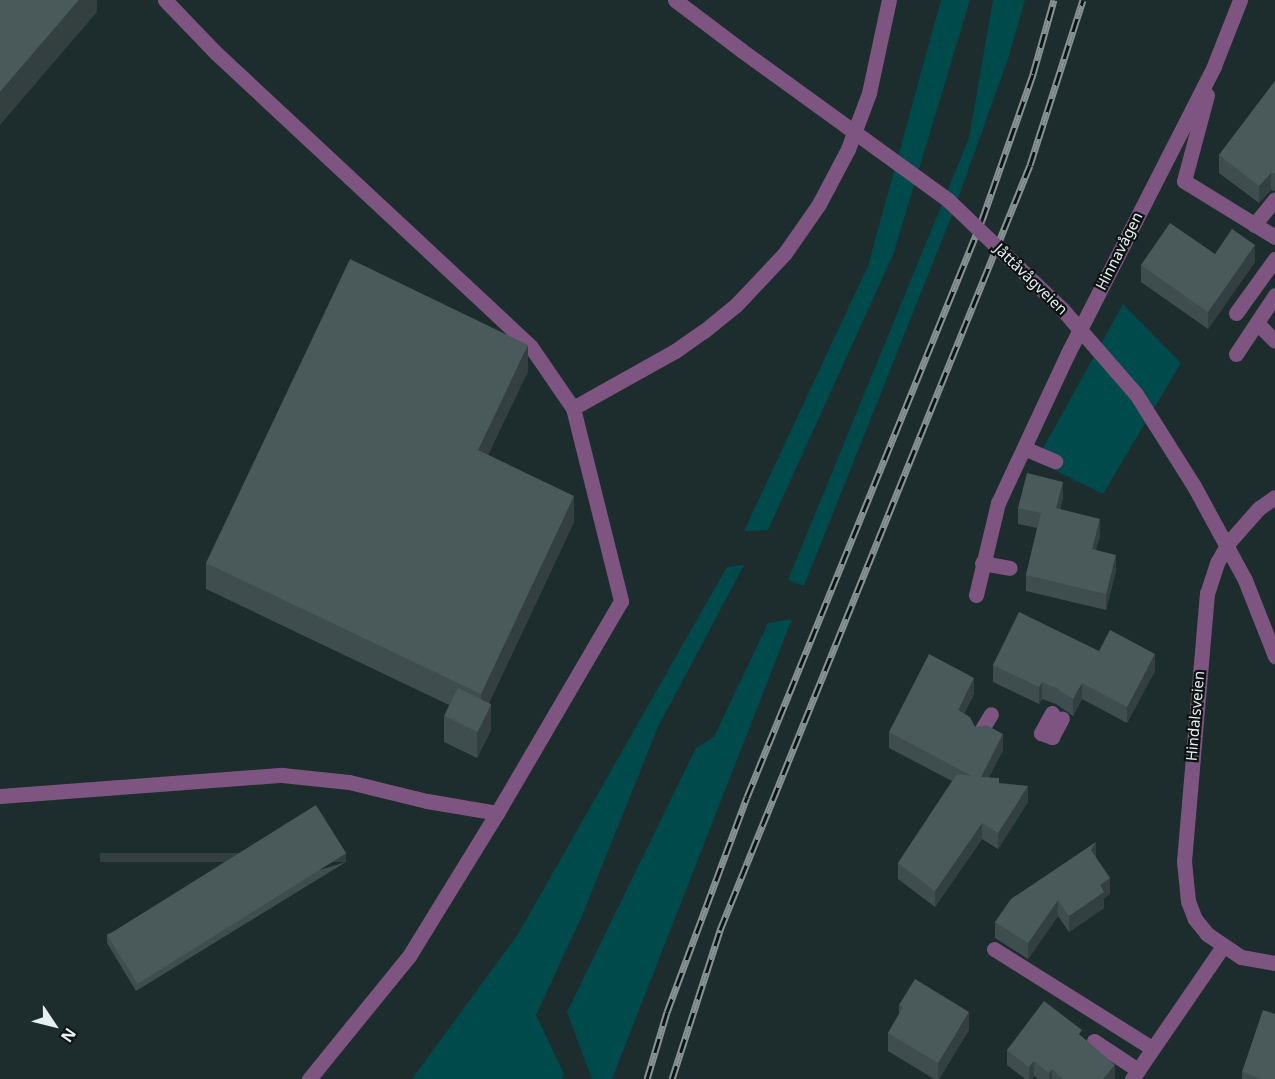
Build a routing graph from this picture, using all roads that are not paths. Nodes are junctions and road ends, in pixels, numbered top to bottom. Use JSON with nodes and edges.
{"nodes":[{"id":1,"x":165,"y":0,"type":"edge"},
{"id":2,"x":675,"y":0,"type":"edge"},
{"id":3,"x":889,"y":0,"type":"edge"},
{"id":4,"x":1240,"y":0,"type":"edge"},
{"id":5,"x":1214,"y":66,"type":"junction"},
{"id":6,"x":1275,"y":199,"type":"edge"},
{"id":7,"x":1254,"y":225,"type":"junction"},
{"id":8,"x":1275,"y":237,"type":"edge"},
{"id":9,"x":1275,"y":259,"type":"edge"},
{"id":10,"x":1275,"y":295,"type":"edge"},
{"id":11,"x":1236,"y":313,"type":"dead end"},
{"id":12,"x":1257,"y":323,"type":"junction"},
{"id":13,"x":1275,"y":341,"type":"edge"},
{"id":14,"x":1236,"y":354,"type":"dead end"},
{"id":15,"x":573,"y":408,"type":"junction"},
{"id":16,"x":1024,"y":447,"type":"junction"},
{"id":17,"x":1055,"y":461,"type":"dead end"},
{"id":18,"x":1275,"y":497,"type":"edge"},
{"id":19,"x":982,"y":563,"type":"junction"},
{"id":20,"x":1010,"y":568,"type":"dead end"},
{"id":21,"x":976,"y":595,"type":"dead end"},
{"id":22,"x":1275,"y":656,"type":"edge"},
{"id":23,"x":991,"y":714,"type":"dead end"},
{"id":24,"x":979,"y":734,"type":"edge"},
{"id":25,"x":0,"y":796,"type":"edge"},
{"id":26,"x":497,"y":813,"type":"junction"},
{"id":27,"x":1223,"y":946,"type":"junction"},
{"id":28,"x":994,"y":949,"type":"dead end"},
{"id":29,"x":1275,"y":963,"type":"edge"},
{"id":30,"x":1094,"y":1041,"type":"dead end"},
{"id":31,"x":1152,"y":1048,"type":"junction"},
{"id":32,"x":1135,"y":1075,"type":"edge"},
{"id":33,"x":309,"y":1079,"type":"edge"}],
"edges":[{"from":1,"to":15,"type":"street"},
{"from":2,"to":22,"type":"street","name":"Jåttåvågveien","bridge":true},
{"from":3,"to":15,"type":"street"},
{"from":4,"to":5,"type":"street","name":"Hinnavågen"},
{"from":5,"to":7,"type":"street"},
{"from":5,"to":16,"type":"street","name":"Hinnavågen"},
{"from":6,"to":7,"type":"street"},
{"from":7,"to":8,"type":"street"},
{"from":9,"to":11,"type":"street"},
{"from":10,"to":12,"type":"street"},
{"from":12,"to":13,"type":"street"},
{"from":12,"to":14,"type":"street"},
{"from":15,"to":26,"type":"street"},
{"from":16,"to":17,"type":"street"},
{"from":16,"to":19,"type":"street","name":"Hinnavågen"},
{"from":18,"to":27,"type":"street","name":"Hindalsveien"},
{"from":19,"to":20,"type":"street"},
{"from":19,"to":21,"type":"street","name":"Hinnavågen"},
{"from":23,"to":24,"type":"street"},
{"from":25,"to":26,"type":"street"},
{"from":26,"to":33,"type":"street"},
{"from":27,"to":29,"type":"street","name":"Hindalsveien"},
{"from":27,"to":31,"type":"street"},
{"from":28,"to":31,"type":"street"},
{"from":30,"to":32,"type":"street"},
{"from":31,"to":32,"type":"street"}]}
